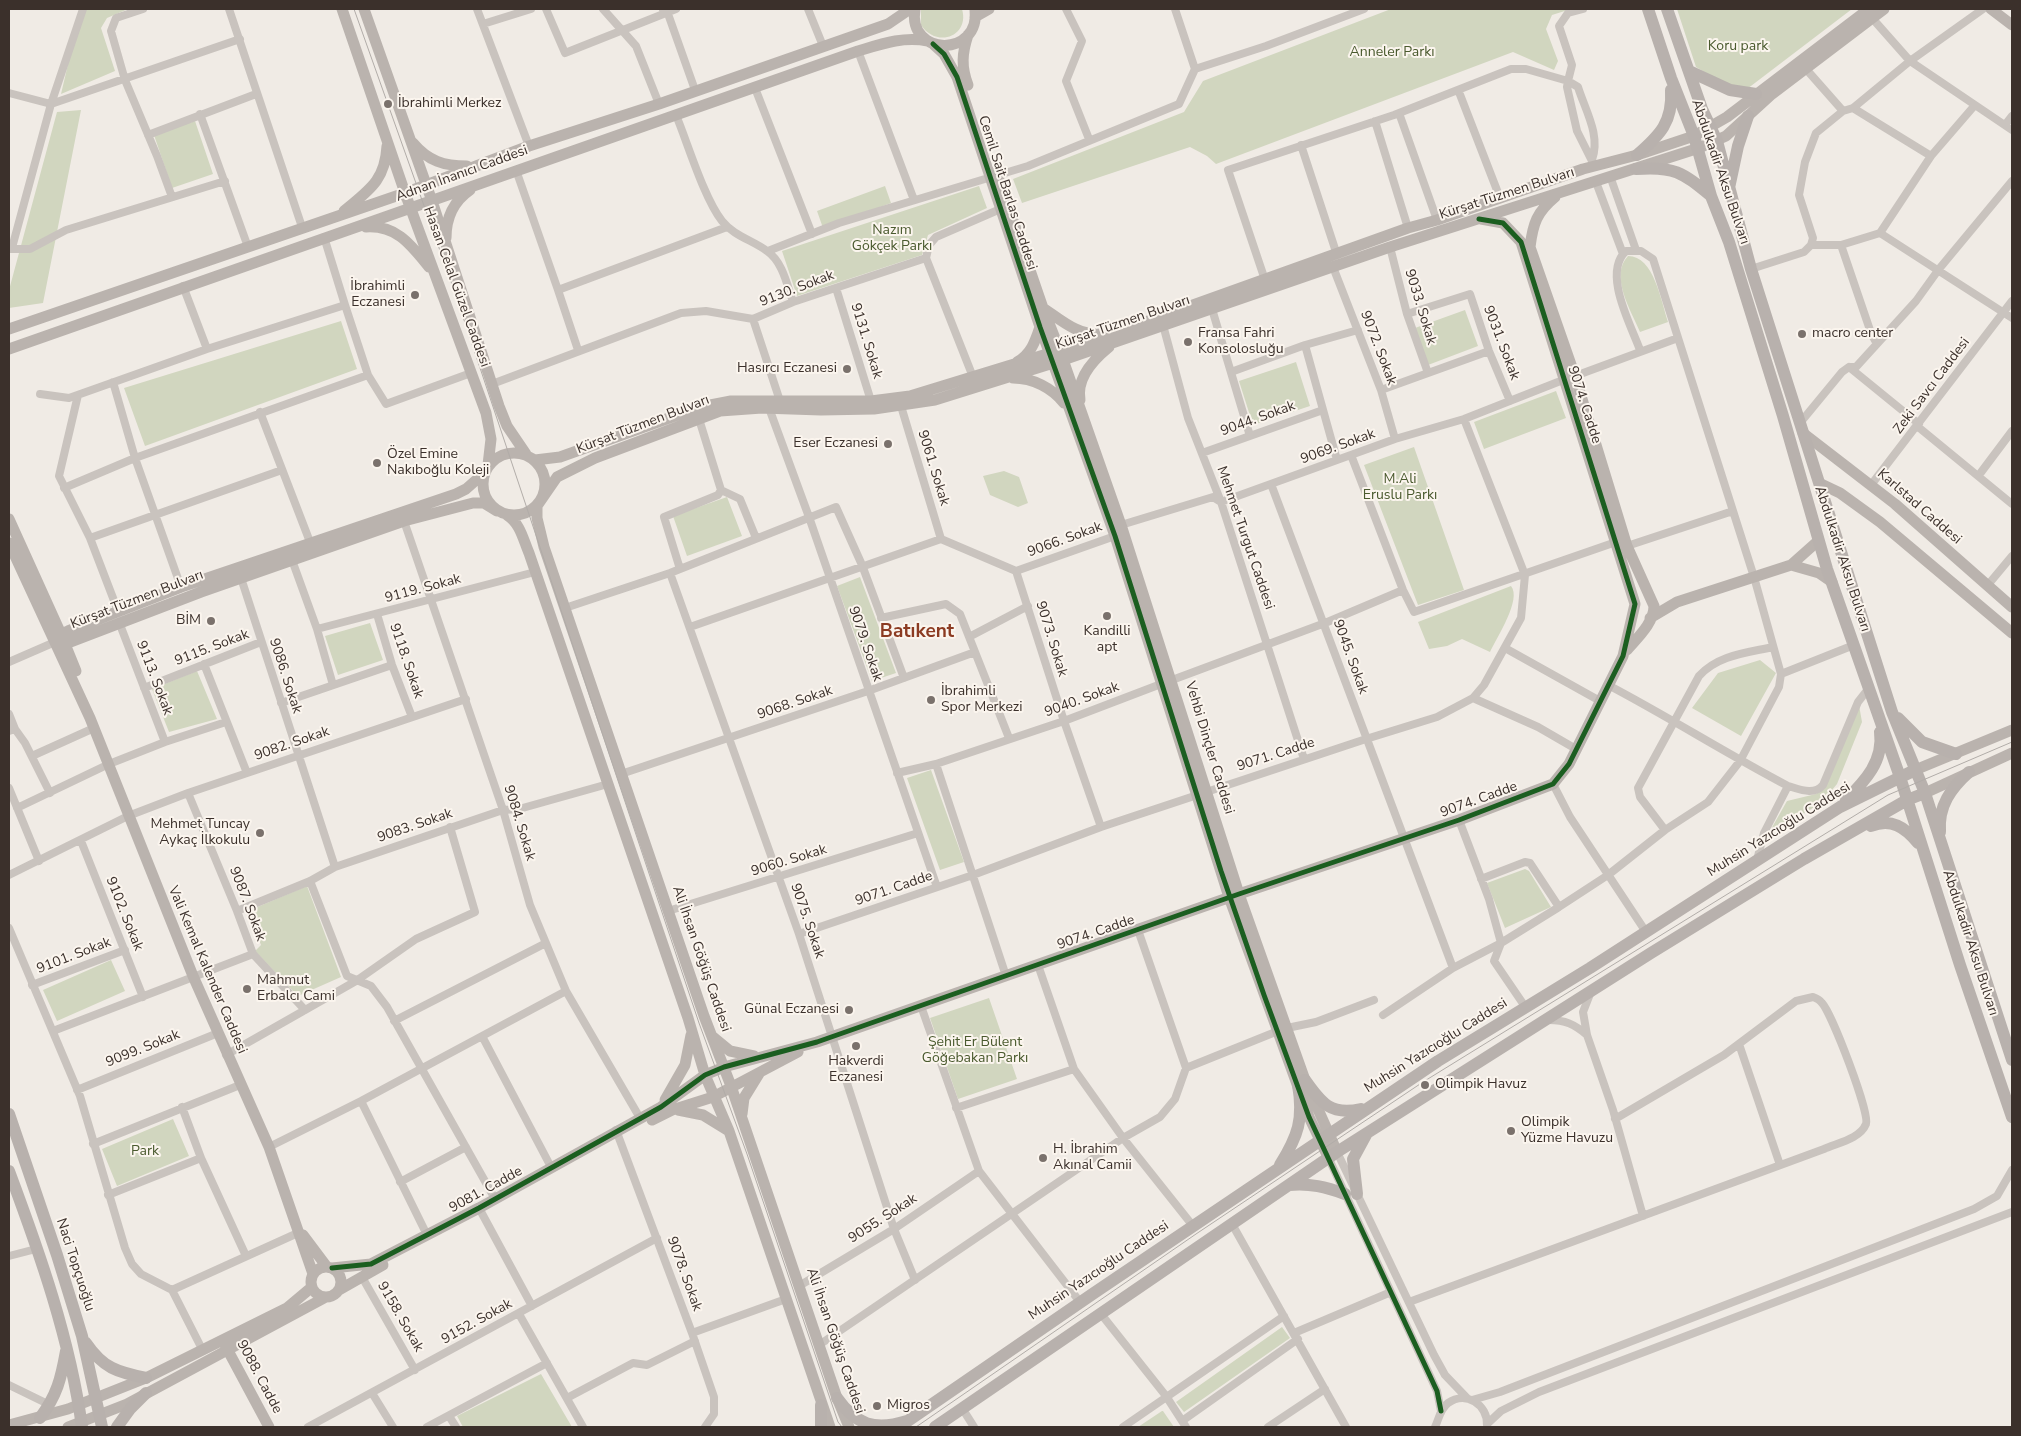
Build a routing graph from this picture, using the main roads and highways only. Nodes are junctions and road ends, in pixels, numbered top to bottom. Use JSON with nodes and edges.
{"nodes":[{"id":1,"x":1648,"y":9,"type":"edge"},
{"id":2,"x":1667,"y":9,"type":"edge"},
{"id":3,"x":1689,"y":71,"type":"junction"},
{"id":4,"x":1671,"y":78,"type":"junction"},
{"id":5,"x":1756,"y":94,"type":"road end"},
{"id":6,"x":1748,"y":116,"type":"road end"},
{"id":7,"x":1637,"y":155,"type":"road end"},
{"id":8,"x":1636,"y":169,"type":"road end"},
{"id":9,"x":1729,"y":190,"type":"junction"},
{"id":10,"x":1711,"y":196,"type":"junction"},
{"id":11,"x":1878,"y":712,"type":"junction"},
{"id":12,"x":1892,"y":712,"type":"junction"},
{"id":13,"x":1956,"y":754,"type":"road end"},
{"id":14,"x":1915,"y":770,"type":"junction"},
{"id":15,"x":1969,"y":772,"type":"road end"},
{"id":16,"x":1900,"y":777,"type":"junction"},
{"id":17,"x":1924,"y":793,"type":"junction"},
{"id":18,"x":1907,"y":800,"type":"junction"},
{"id":19,"x":1840,"y":807,"type":"junction"},
{"id":20,"x":1848,"y":835,"type":"junction"},
{"id":21,"x":1941,"y":844,"type":"junction"},
{"id":22,"x":1922,"y":848,"type":"junction"},
{"id":23,"x":2012,"y":1060,"type":"edge"},
{"id":24,"x":1366,"y":1108,"type":"junction"},
{"id":25,"x":9,"y":1114,"type":"edge"},
{"id":26,"x":2012,"y":1117,"type":"edge"},
{"id":27,"x":1368,"y":1132,"type":"junction"},
{"id":28,"x":1279,"y":1167,"type":"junction"},
{"id":29,"x":9,"y":1171,"type":"edge"},
{"id":30,"x":1287,"y":1186,"type":"junction"},
{"id":31,"x":82,"y":1336,"type":"junction"},
{"id":32,"x":67,"y":1346,"type":"junction"},
{"id":33,"x":146,"y":1378,"type":"road end"},
{"id":34,"x":146,"y":1393,"type":"road end"},
{"id":35,"x":837,"y":1398,"type":"road end"},
{"id":36,"x":821,"y":1405,"type":"road end"},
{"id":37,"x":40,"y":1418,"type":"road end"},
{"id":38,"x":101,"y":1422,"type":"edge"},
{"id":39,"x":903,"y":1424,"type":"edge"},
{"id":40,"x":82,"y":1425,"type":"edge"},
{"id":41,"x":117,"y":1427,"type":"edge"},
{"id":42,"x":821,"y":1427,"type":"edge"},
{"id":43,"x":935,"y":1427,"type":"edge"}],
"edges":[{"from":1,"to":4,"type":"main road","name":"Abdulkadir Aksu Bulvarı"},
{"from":2,"to":3,"type":"main road","name":"Abdulkadir Aksu Bulvarı"},
{"from":3,"to":5,"type":"main road"},
{"from":3,"to":9,"type":"main road","name":"Abdulkadir Aksu Bulvarı"},
{"from":4,"to":7,"type":"main road"},
{"from":4,"to":10,"type":"main road","name":"Abdulkadir Aksu Bulvarı"},
{"from":6,"to":9,"type":"main road"},
{"from":8,"to":10,"type":"main road"},
{"from":9,"to":12,"type":"main road","name":"Abdulkadir Aksu Bulvarı"},
{"from":10,"to":11,"type":"main road","name":"Abdulkadir Aksu Bulvarı"},
{"from":11,"to":16,"type":"main road","name":"Abdulkadir Aksu Bulvarı"},
{"from":11,"to":19,"type":"main road"},
{"from":12,"to":13,"type":"main road"},
{"from":12,"to":14,"type":"main road","name":"Abdulkadir Aksu Bulvarı"},
{"from":14,"to":16,"type":"main road","name":"Muhsin Yazıcıoğlu Caddesi"},
{"from":14,"to":17,"type":"main road","name":"Abdulkadir Aksu Bulvarı"},
{"from":15,"to":21,"type":"main road"},
{"from":16,"to":18,"type":"main road","name":"Abdulkadir Aksu Bulvarı"},
{"from":16,"to":19,"type":"main road","name":"Muhsin Yazıcıoğlu Caddesi"},
{"from":17,"to":18,"type":"main road"},
{"from":17,"to":21,"type":"main road","name":"Abdulkadir Aksu Bulvarı"},
{"from":18,"to":20,"type":"main road"},
{"from":18,"to":22,"type":"main road","name":"Abdulkadir Aksu Bulvarı"},
{"from":19,"to":24,"type":"main road","name":"Muhsin Yazıcıoğlu Caddesi"},
{"from":20,"to":22,"type":"main road"},
{"from":20,"to":27,"type":"main road"},
{"from":21,"to":23,"type":"main road","name":"Abdulkadir Aksu Bulvarı"},
{"from":22,"to":26,"type":"main road","name":"Abdulkadir Aksu Bulvarı"},
{"from":24,"to":28,"type":"main road","name":"Muhsin Yazıcıoğlu Caddesi"},
{"from":24,"to":28,"type":"main road"},
{"from":25,"to":31,"type":"main road","name":"Naci Topçuoğlu"},
{"from":27,"to":30,"type":"main road"},
{"from":27,"to":30,"type":"main road"},
{"from":28,"to":39,"type":"main road","name":"Muhsin Yazıcıoğlu Caddesi"},
{"from":29,"to":32,"type":"main road"},
{"from":30,"to":43,"type":"main road"},
{"from":31,"to":33,"type":"main road"},
{"from":31,"to":38,"type":"main road","name":"Naci Topçuoğlu"},
{"from":32,"to":37,"type":"main road"},
{"from":32,"to":40,"type":"main road"},
{"from":34,"to":41,"type":"main road"},
{"from":35,"to":39,"type":"main road"},
{"from":36,"to":42,"type":"main road"}]}
